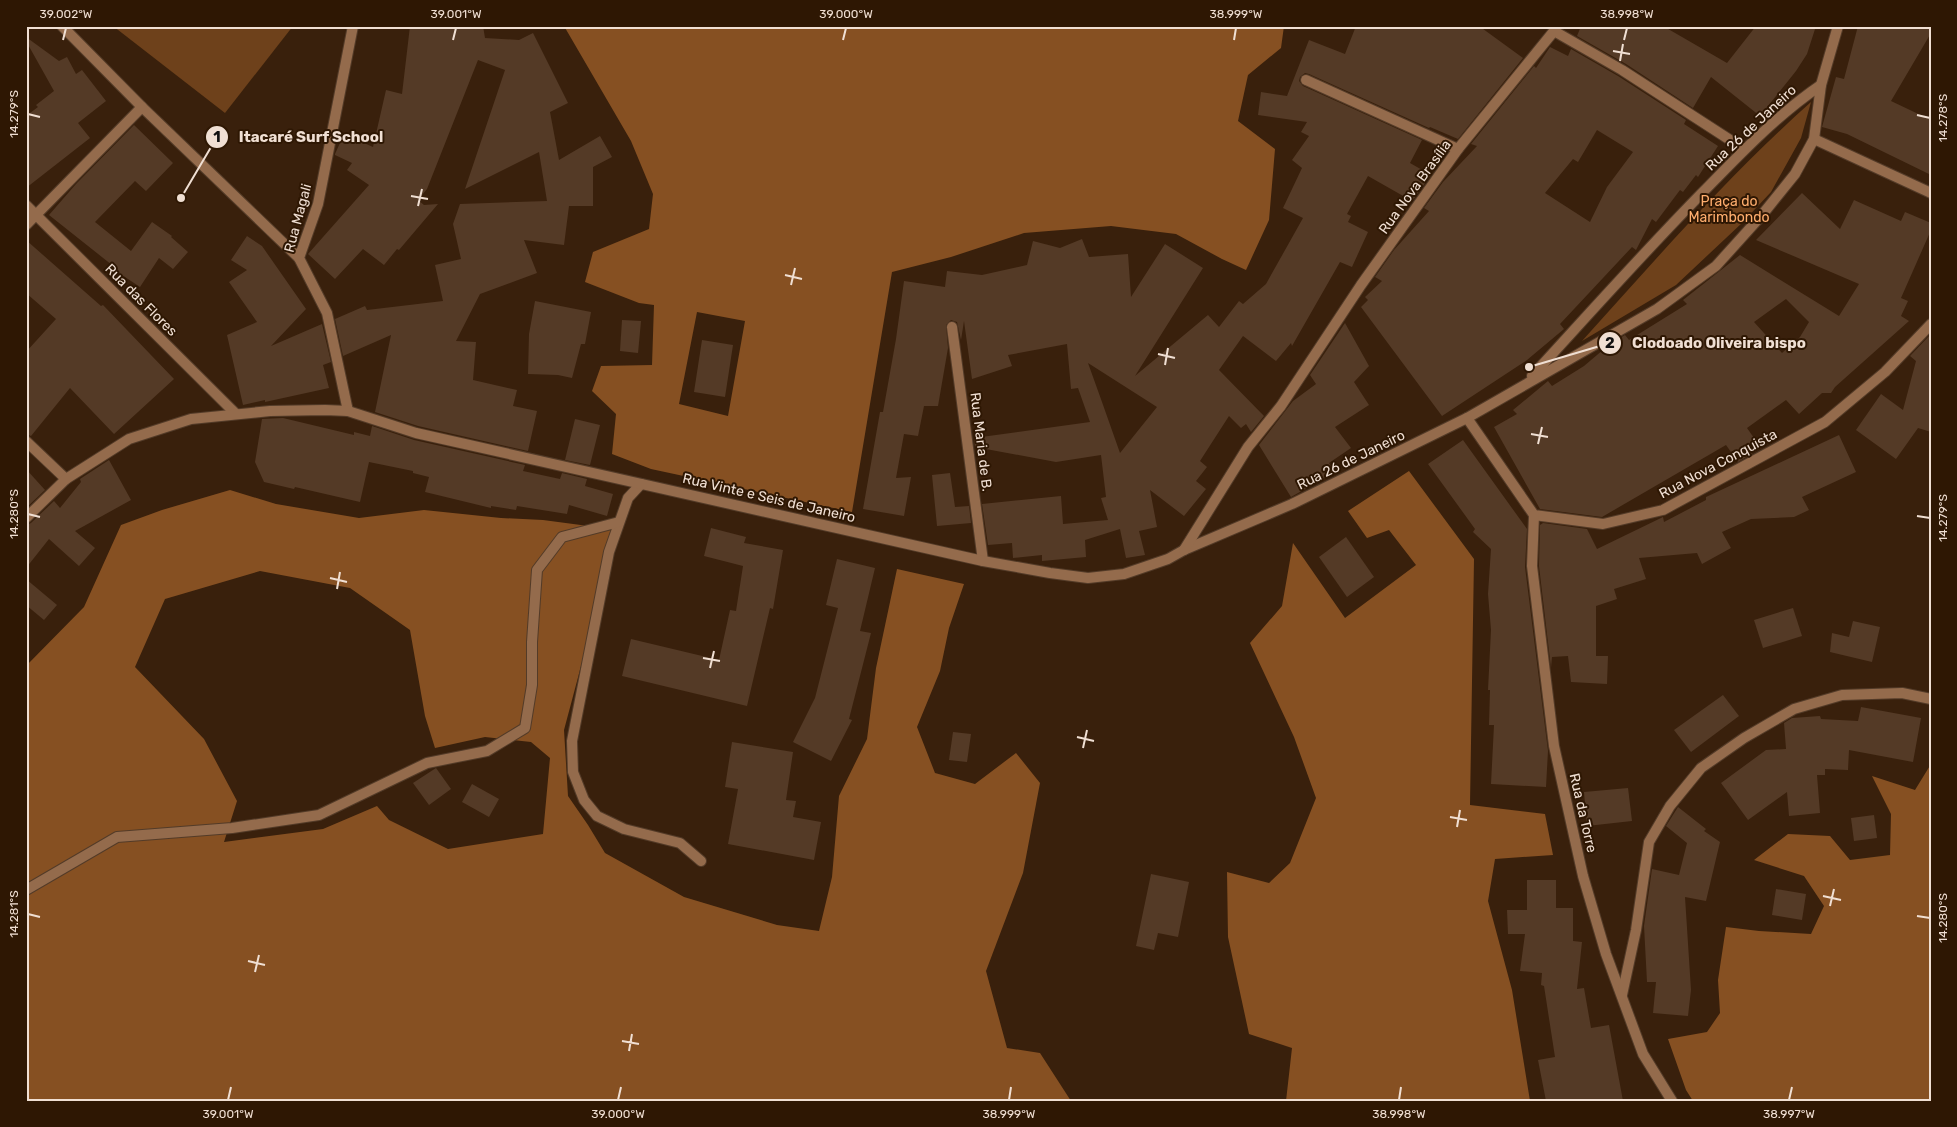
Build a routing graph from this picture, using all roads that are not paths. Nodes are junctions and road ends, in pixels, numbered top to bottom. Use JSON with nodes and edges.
{"nodes":[{"id":1,"x":62,"y":26,"type":"edge"},
{"id":2,"x":353,"y":26,"type":"edge"},
{"id":3,"x":1838,"y":26,"type":"edge"},
{"id":4,"x":1306,"y":80,"type":"dead end"},
{"id":5,"x":1821,"y":85,"type":"junction"},
{"id":6,"x":142,"y":107,"type":"junction"},
{"id":7,"x":1814,"y":139,"type":"junction"},
{"id":8,"x":1458,"y":149,"type":"junction"},
{"id":9,"x":1744,"y":149,"type":"junction"},
{"id":10,"x":1931,"y":193,"type":"edge"},
{"id":11,"x":26,"y":205,"type":"edge"},
{"id":12,"x":36,"y":215,"type":"junction"},
{"id":13,"x":26,"y":225,"type":"edge"},
{"id":14,"x":299,"y":258,"type":"junction"},
{"id":15,"x":1931,"y":324,"type":"edge"},
{"id":16,"x":952,"y":326,"type":"dead end"},
{"id":17,"x":1525,"y":384,"type":"junction"},
{"id":18,"x":348,"y":412,"type":"junction"},
{"id":19,"x":236,"y":414,"type":"junction"},
{"id":20,"x":1467,"y":418,"type":"junction"},
{"id":21,"x":26,"y":442,"type":"edge"},
{"id":22,"x":66,"y":480,"type":"junction"},
{"id":23,"x":641,"y":484,"type":"junction"},
{"id":24,"x":1534,"y":515,"type":"junction"},
{"id":25,"x":26,"y":518,"type":"edge"},
{"id":26,"x":619,"y":522,"type":"junction"},
{"id":27,"x":1184,"y":550,"type":"junction"},
{"id":28,"x":983,"y":561,"type":"junction"},
{"id":29,"x":1931,"y":699,"type":"edge"},
{"id":30,"x":701,"y":860,"type":"dead end"},
{"id":31,"x":26,"y":890,"type":"edge"},
{"id":32,"x":1622,"y":995,"type":"junction"},
{"id":33,"x":1672,"y":1101,"type":"edge"}],
"edges":[{"from":1,"to":6,"type":"street"},
{"from":2,"to":14,"type":"street","name":"Rua Magali"},
{"from":3,"to":5,"type":"street"},
{"from":4,"to":8,"type":"street"},
{"from":5,"to":7,"type":"street","name":"Rua 26 de Janeiro"},
{"from":5,"to":9,"type":"street","name":"Rua 26 de Janeiro"},
{"from":6,"to":12,"type":"street"},
{"from":6,"to":14,"type":"street"},
{"from":7,"to":10,"type":"street"},
{"from":7,"to":17,"type":"street","name":"Rua 26 de Janeiro"},
{"from":8,"to":9,"type":"street","name":"Rua Nova Brasília"},
{"from":8,"to":27,"type":"street","name":"Rua Nova Brasília"},
{"from":9,"to":17,"type":"street","name":"Rua 26 de Janeiro"},
{"from":11,"to":12,"type":"street","name":"Rua das Flores"},
{"from":12,"to":13,"type":"street"},
{"from":12,"to":19,"type":"street","name":"Rua das Flores"},
{"from":14,"to":18,"type":"street","name":"Rua Magali"},
{"from":15,"to":24,"type":"street","name":"Rua Nova Conquista"},
{"from":16,"to":28,"type":"street","name":"Rua Maria de B."},
{"from":17,"to":20,"type":"street","name":"Rua 26 de Janeiro"},
{"from":18,"to":19,"type":"street","name":"Rua Vinte e Seis de Janeiro"},
{"from":18,"to":23,"type":"street","name":"Rua Vinte e Seis de Janeiro"},
{"from":19,"to":22,"type":"street","name":"Rua Vinte e Seis de Janeiro"},
{"from":20,"to":24,"type":"street"},
{"from":20,"to":27,"type":"street","name":"Rua 26 de Janeiro"},
{"from":21,"to":22,"type":"street"},
{"from":22,"to":25,"type":"street","name":"Rua Vinte e Seis de Janeiro"},
{"from":23,"to":26,"type":"street"},
{"from":23,"to":28,"type":"street","name":"Rua Vinte e Seis de Janeiro"},
{"from":24,"to":32,"type":"street","name":"Rua da Torre"},
{"from":26,"to":30,"type":"street"},
{"from":26,"to":31,"type":"street"},
{"from":27,"to":28,"type":"street","name":"Rua Vinte e Seis de Janeiro"},
{"from":29,"to":32,"type":"street"},
{"from":32,"to":33,"type":"street","name":"Rua da Torre"}]}
